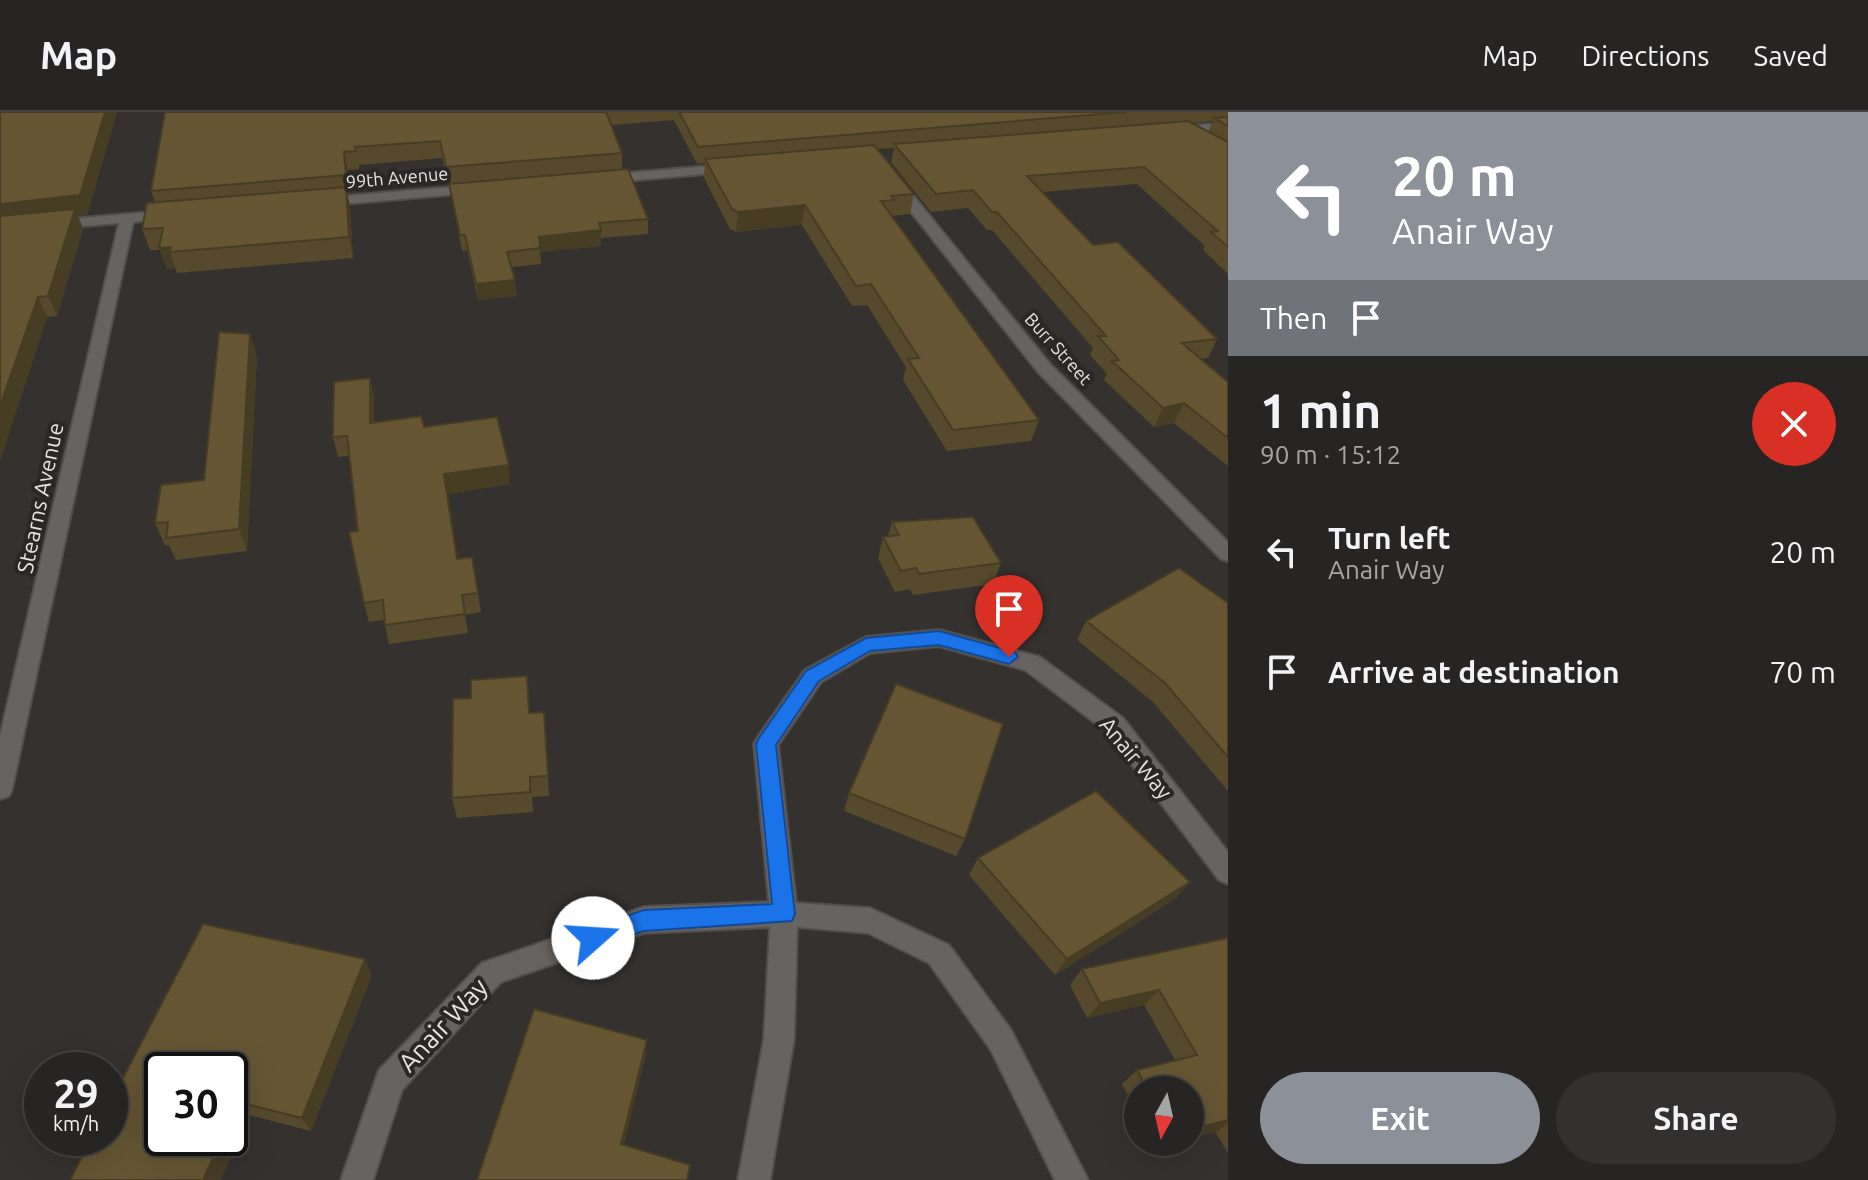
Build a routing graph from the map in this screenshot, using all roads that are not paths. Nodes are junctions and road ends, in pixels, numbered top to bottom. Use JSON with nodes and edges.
{"nodes":[{"id":1,"x":1228,"y":127,"type":"edge"},
{"id":2,"x":1183,"y":130,"type":"junction"},
{"id":3,"x":1151,"y":133,"type":"edge"},
{"id":4,"x":1204,"y":142,"type":"edge"},
{"id":5,"x":880,"y":163,"type":"edge"},
{"id":6,"x":745,"y":167,"type":"edge"},
{"id":7,"x":587,"y":180,"type":"edge"},
{"id":8,"x":492,"y":188,"type":"edge"},
{"id":9,"x":301,"y":204,"type":"edge"},
{"id":10,"x":191,"y":213,"type":"edge"},
{"id":11,"x":127,"y":218,"type":"junction"},
{"id":12,"x":0,"y":229,"type":"edge"},
{"id":13,"x":1228,"y":554,"type":"edge"},
{"id":14,"x":0,"y":789,"type":"edge"},
{"id":15,"x":1228,"y":872,"type":"edge"},
{"id":16,"x":784,"y":914,"type":"junction"},
{"id":17,"x":357,"y":1180,"type":"edge"},
{"id":18,"x":754,"y":1180,"type":"edge"},
{"id":19,"x":1072,"y":1180,"type":"edge"}],
"edges":[{"from":1,"to":2,"type":"street"},
{"from":2,"to":3,"type":"street"},
{"from":2,"to":4,"type":"street"},
{"from":5,"to":13,"type":"street","name":"Burr Street"},
{"from":6,"to":7,"type":"street"},
{"from":8,"to":9,"type":"street","name":"99th Avenue"},
{"from":10,"to":11,"type":"street"},
{"from":11,"to":12,"type":"street"},
{"from":11,"to":14,"type":"street","name":"Stearns Avenue"},
{"from":15,"to":16,"type":"street","name":"Anair Way"},
{"from":16,"to":17,"type":"street","name":"Anair Way"},
{"from":16,"to":18,"type":"street","name":"Anair Way"},
{"from":16,"to":19,"type":"street","name":"Anair Way"}]}
